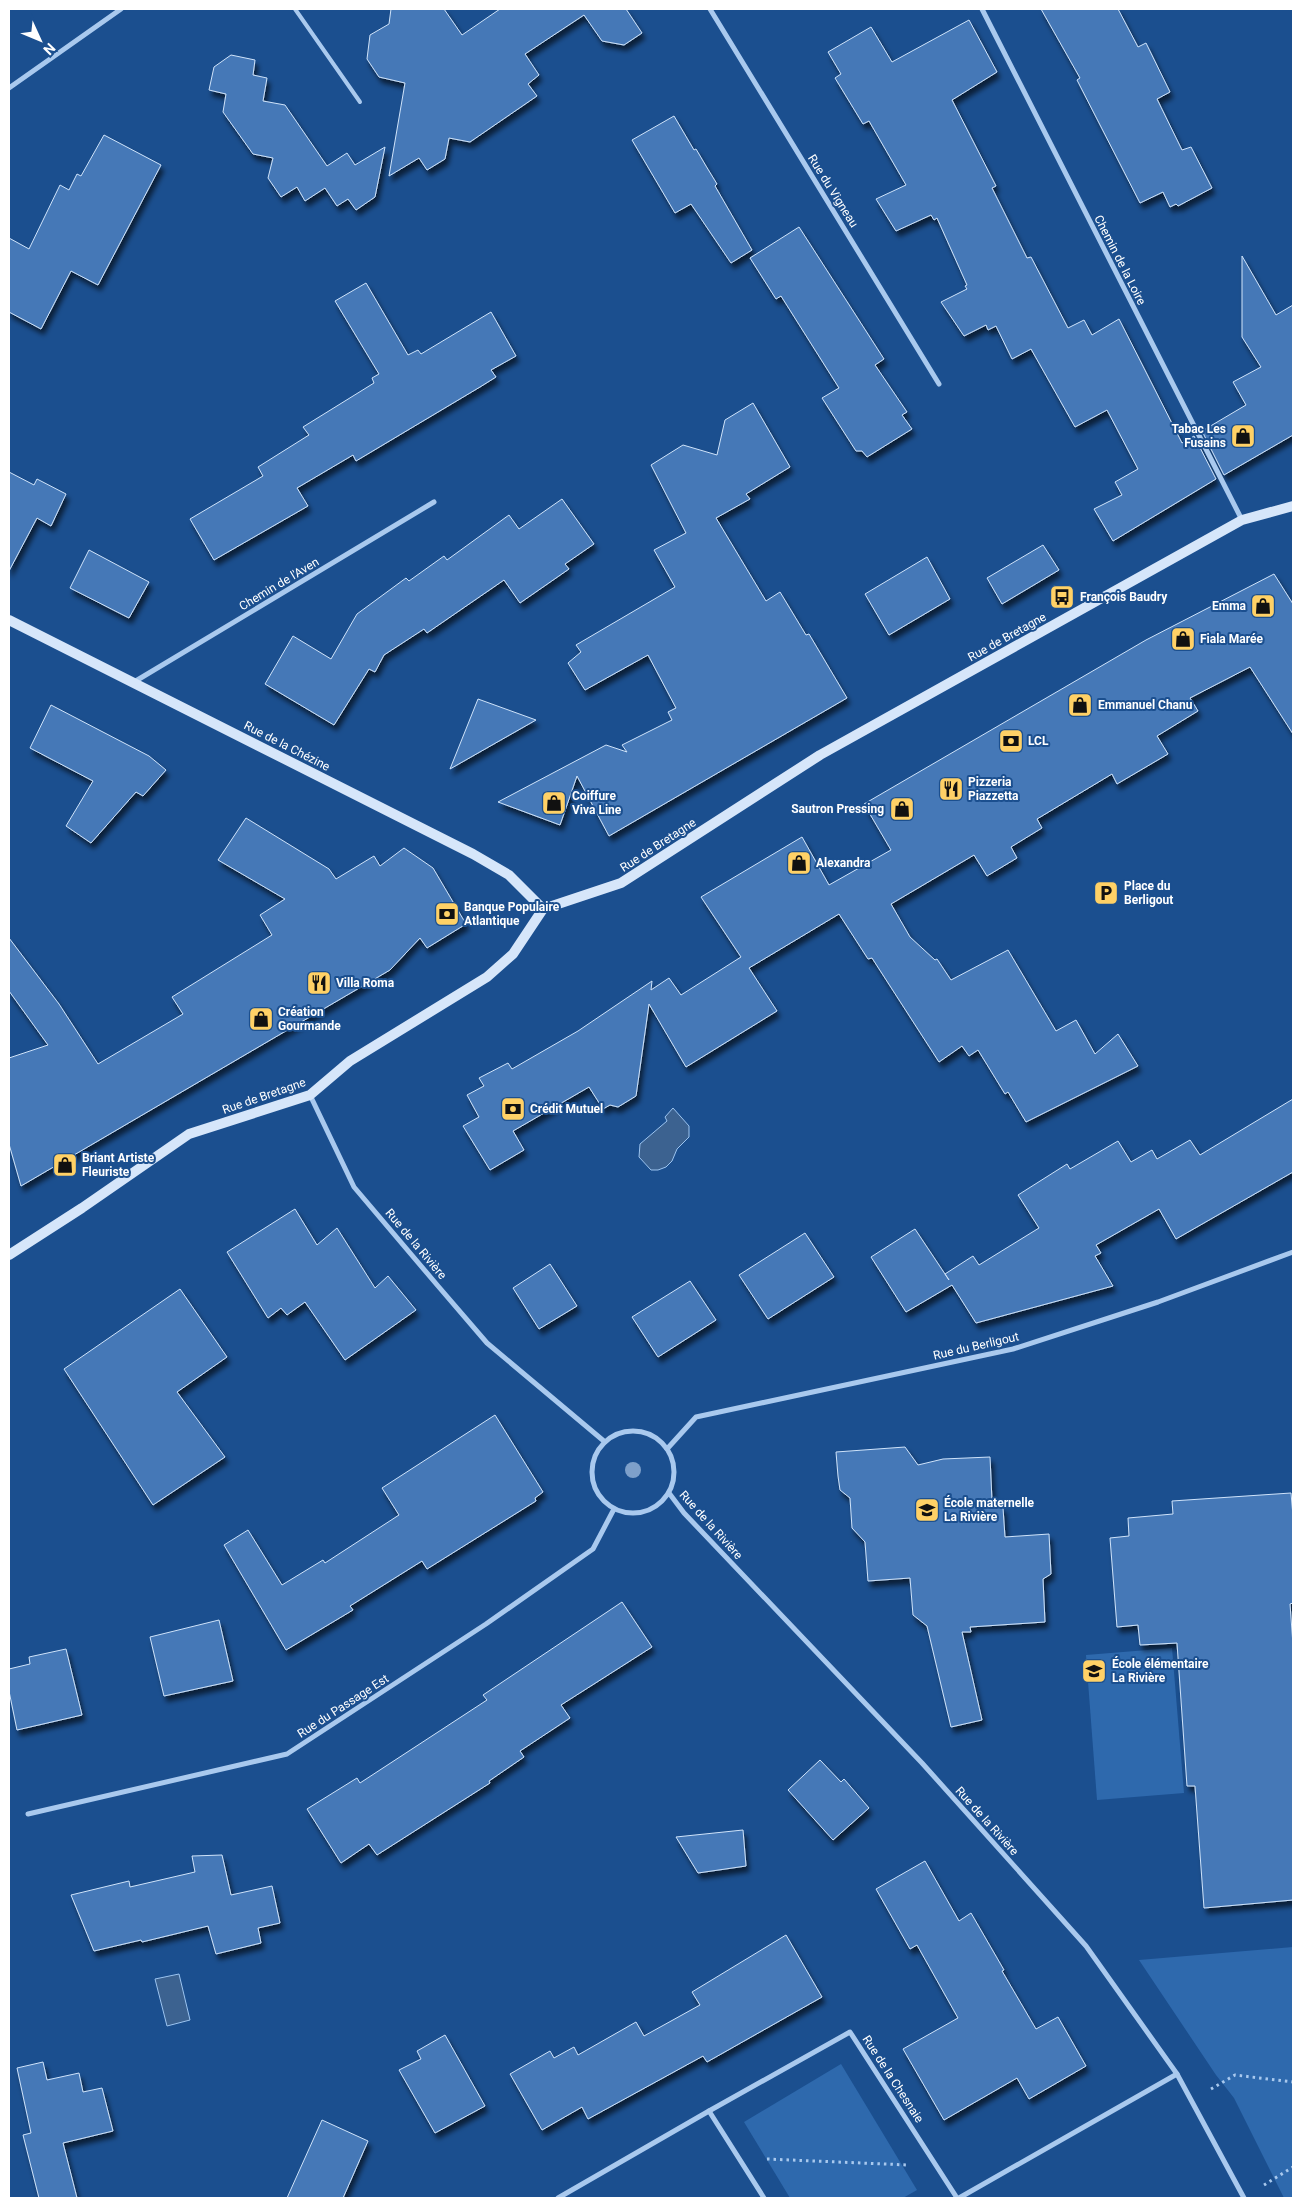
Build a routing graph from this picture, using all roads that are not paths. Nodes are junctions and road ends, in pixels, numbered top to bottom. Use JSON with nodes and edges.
{"nodes":[{"id":1,"x":121,"y":9,"type":"edge"},
{"id":2,"x":295,"y":9,"type":"edge"},
{"id":3,"x":710,"y":9,"type":"edge"},
{"id":4,"x":982,"y":9,"type":"edge"},
{"id":5,"x":9,"y":88,"type":"edge"},
{"id":6,"x":360,"y":102,"type":"dead end"},
{"id":7,"x":939,"y":384,"type":"dead end"},
{"id":8,"x":434,"y":502,"type":"dead end"},
{"id":9,"x":1293,"y":506,"type":"edge"},
{"id":10,"x":1242,"y":520,"type":"junction"},
{"id":11,"x":9,"y":620,"type":"edge"},
{"id":12,"x":133,"y":682,"type":"junction"},
{"id":13,"x":543,"y":909,"type":"junction"},
{"id":14,"x":310,"y":1096,"type":"junction"},
{"id":15,"x":1293,"y":1252,"type":"edge"},
{"id":16,"x":9,"y":1255,"type":"edge"},
{"id":17,"x":605,"y":1442,"type":"junction"},
{"id":18,"x":667,"y":1449,"type":"junction"},
{"id":19,"x":669,"y":1493,"type":"junction"},
{"id":20,"x":614,"y":1510,"type":"junction"},
{"id":21,"x":28,"y":1814,"type":"dead end"},
{"id":22,"x":1177,"y":2074,"type":"junction"},
{"id":23,"x":709,"y":2111,"type":"junction"},
{"id":24,"x":1244,"y":2197,"type":"edge"},
{"id":25,"x":558,"y":2198,"type":"edge"},
{"id":26,"x":764,"y":2198,"type":"edge"},
{"id":27,"x":958,"y":2198,"type":"edge"}],
"edges":[{"from":1,"to":5,"type":"street"},
{"from":2,"to":6,"type":"lane"},
{"from":3,"to":7,"type":"street","name":"Rue du Vigneau"},
{"from":4,"to":10,"type":"street","name":"Chemin de la Loire"},
{"from":8,"to":12,"type":"street","name":"Chemin de l'Aven"},
{"from":9,"to":10,"type":"main road","name":"Rue de Bretagne"},
{"from":10,"to":13,"type":"main road","name":"Rue de Bretagne"},
{"from":11,"to":12,"type":"main road","name":"Rue de la Chézine"},
{"from":12,"to":13,"type":"main road","name":"Rue de la Chézine"},
{"from":13,"to":14,"type":"main road","name":"Rue de Bretagne"},
{"from":14,"to":16,"type":"main road","name":"Rue de Bretagne"},
{"from":14,"to":17,"type":"street","name":"Rue de la Rivière"},
{"from":15,"to":18,"type":"street","name":"Rue du Berligout"},
{"from":17,"to":18,"type":"street"},
{"from":17,"to":20,"type":"street"},
{"from":18,"to":19,"type":"street"},
{"from":19,"to":20,"type":"street"},
{"from":19,"to":22,"type":"street","name":"Rue de la Rivière"},
{"from":20,"to":21,"type":"street","name":"Rue du Passage Est"},
{"from":22,"to":24,"type":"street","name":"Rue de la Rivière"},
{"from":22,"to":27,"type":"street","name":"Rue de la Chesnaie"},
{"from":23,"to":25,"type":"street","name":"Rue de la Chesnaie"},
{"from":23,"to":26,"type":"street"},
{"from":23,"to":27,"type":"street","name":"Rue de la Chesnaie"}]}
